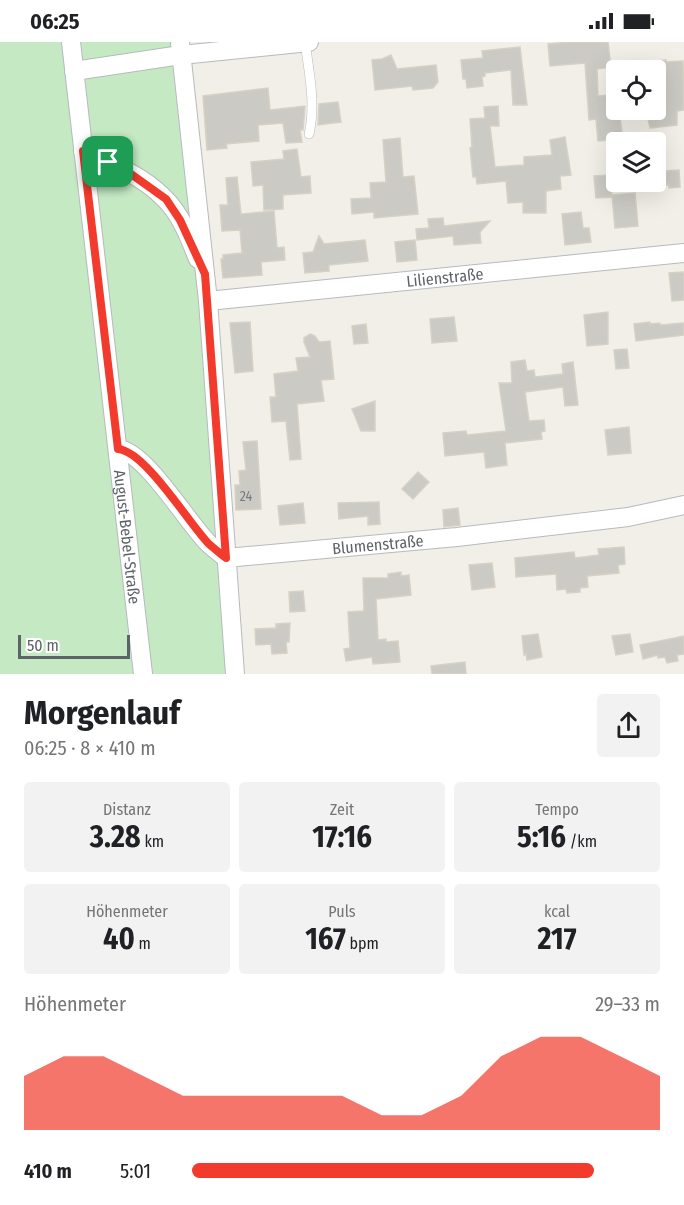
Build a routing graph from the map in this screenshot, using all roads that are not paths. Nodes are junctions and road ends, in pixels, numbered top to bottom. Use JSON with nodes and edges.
{"nodes":[{"id":1,"x":71,"y":42,"type":"edge"},
{"id":2,"x":307,"y":42,"type":"edge"},
{"id":3,"x":180,"y":48,"type":"edge"},
{"id":4,"x":74,"y":71,"type":"junction"},
{"id":5,"x":309,"y":134,"type":"dead end"},
{"id":6,"x":83,"y":151,"type":"junction"},
{"id":7,"x":684,"y":253,"type":"edge"},
{"id":8,"x":205,"y":274,"type":"junction"},
{"id":9,"x":208,"y":301,"type":"junction"},
{"id":10,"x":118,"y":449,"type":"junction"},
{"id":11,"x":684,"y":505,"type":"edge"},
{"id":12,"x":226,"y":558,"type":"junction"},
{"id":13,"x":143,"y":674,"type":"edge"},
{"id":14,"x":235,"y":674,"type":"edge"}],
"edges":[{"from":1,"to":4,"type":"street","name":"August-Bebel-Straße"},
{"from":2,"to":3,"type":"street"},
{"from":2,"to":5,"type":"lane"},
{"from":3,"to":4,"type":"street"},
{"from":3,"to":8,"type":"street"},
{"from":4,"to":6,"type":"street","name":"August-Bebel-Straße"},
{"from":6,"to":8,"type":"street"},
{"from":6,"to":10,"type":"street","name":"August-Bebel-Straße"},
{"from":7,"to":9,"type":"street","name":"Lilienstraße"},
{"from":8,"to":9,"type":"street"},
{"from":9,"to":12,"type":"street"},
{"from":10,"to":12,"type":"street"},
{"from":10,"to":13,"type":"street","name":"August-Bebel-Straße"},
{"from":11,"to":12,"type":"street","name":"Blumenstraße"},
{"from":12,"to":14,"type":"street"}]}
